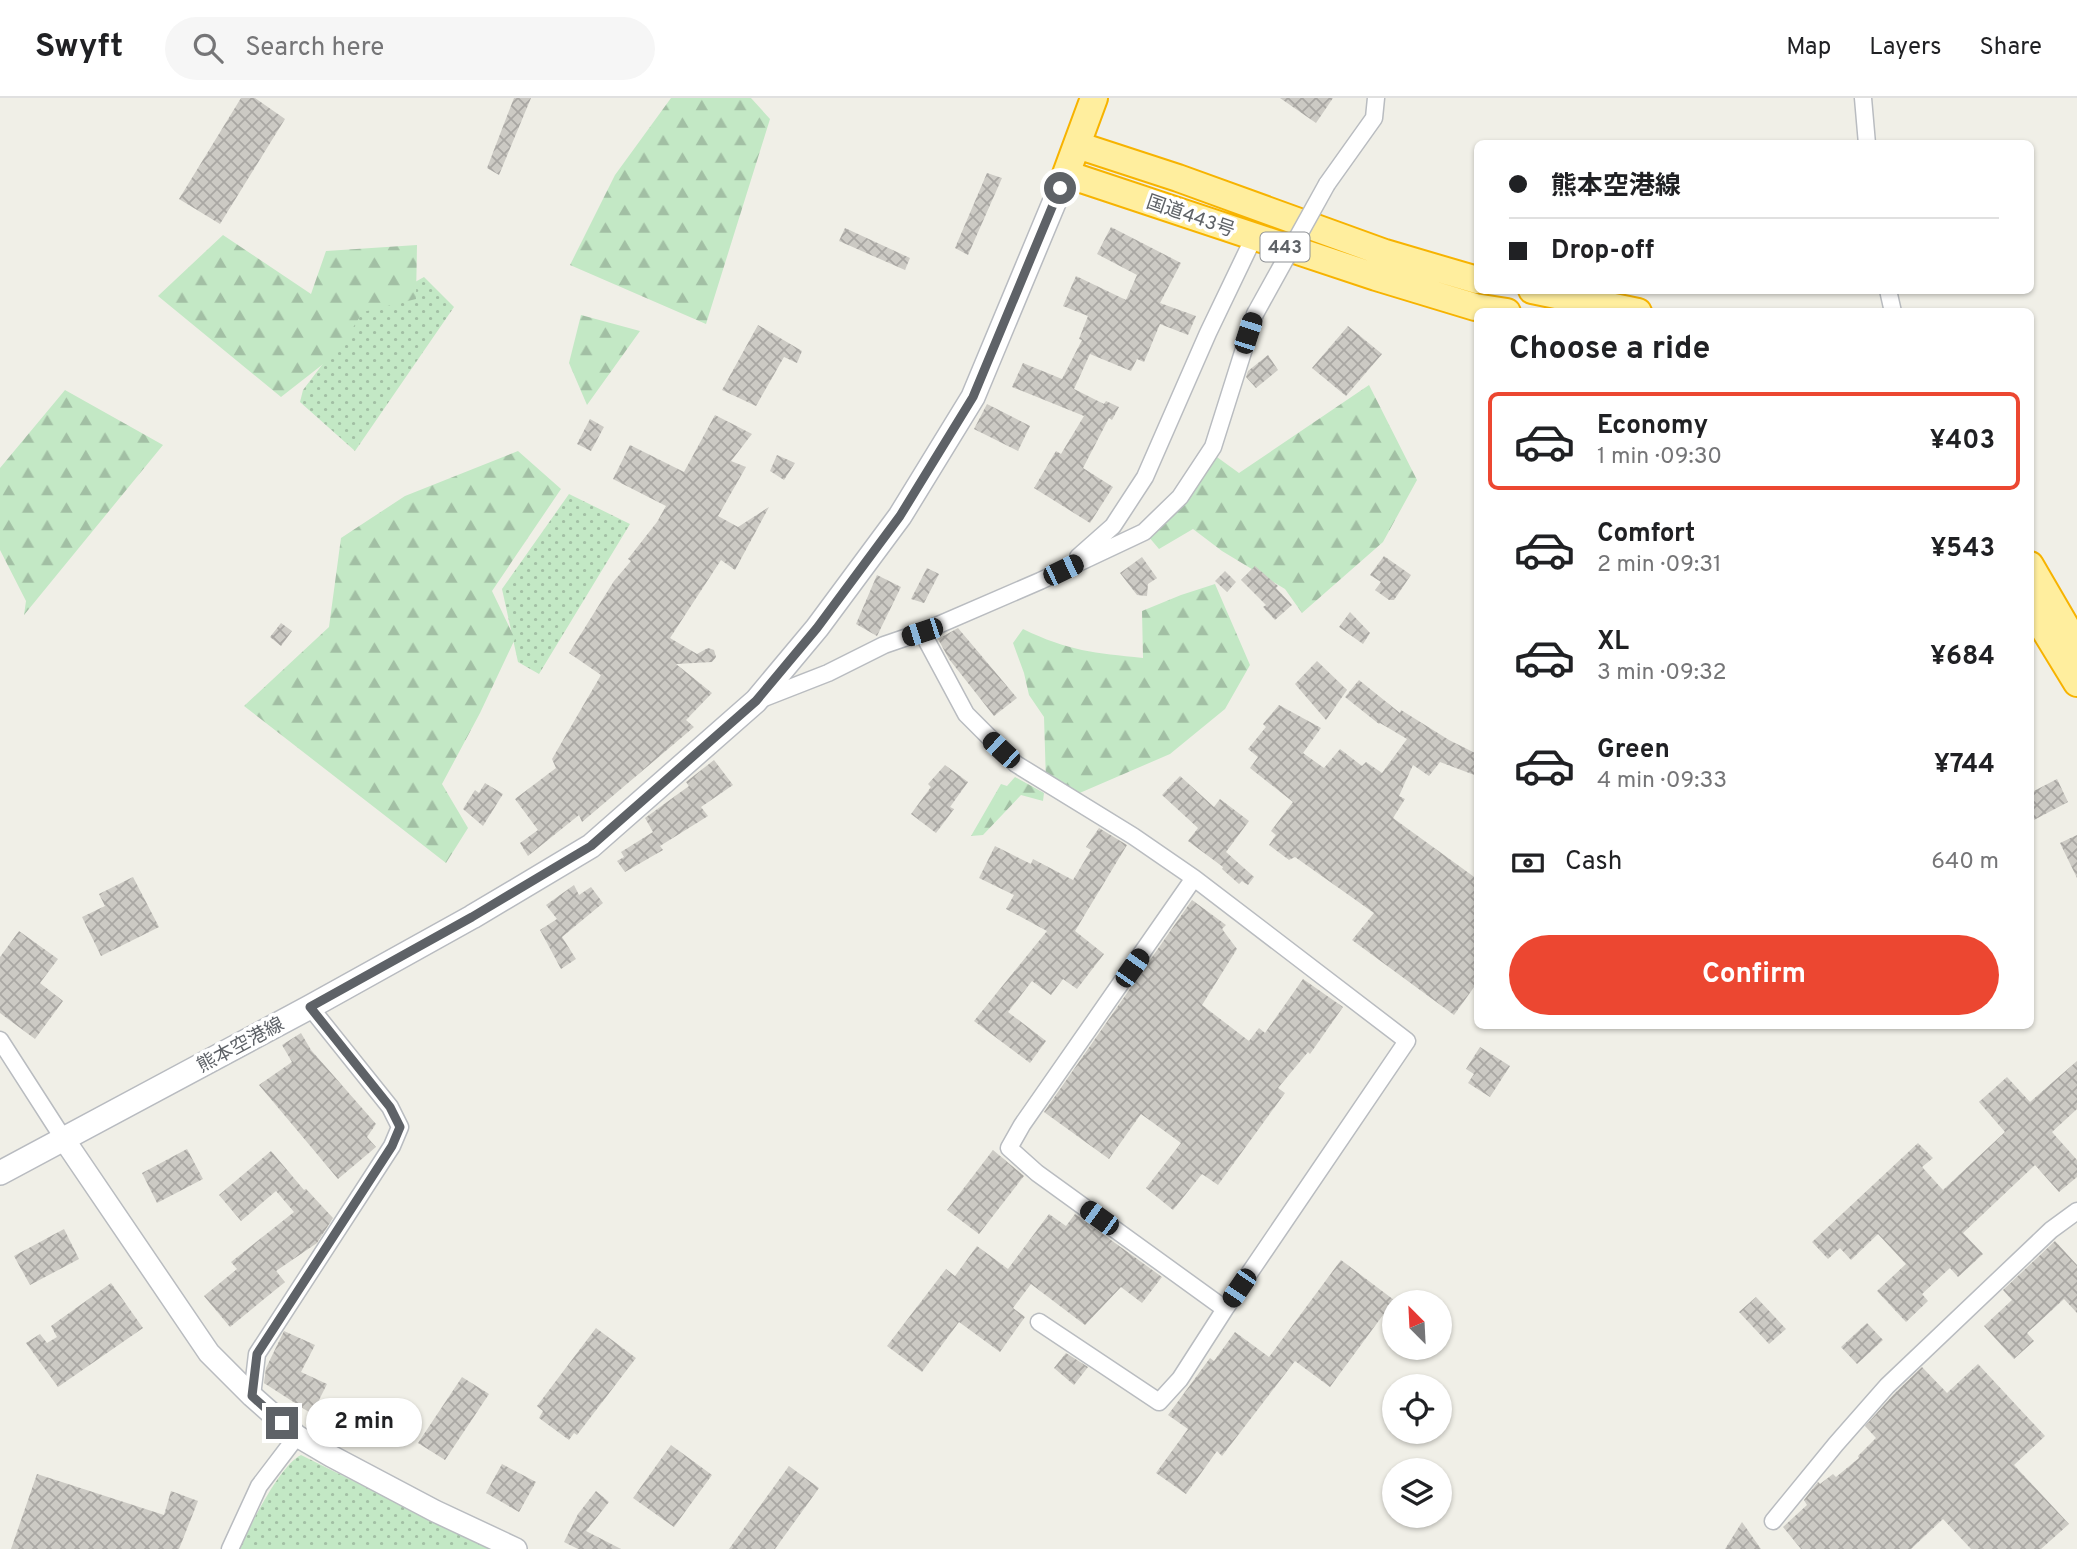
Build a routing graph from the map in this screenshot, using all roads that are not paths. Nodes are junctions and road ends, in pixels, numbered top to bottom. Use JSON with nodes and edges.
{"nodes":[{"id":1,"x":1094,"y":98,"type":"edge"},
{"id":2,"x":1376,"y":98,"type":"edge"},
{"id":3,"x":1863,"y":98,"type":"edge"},
{"id":4,"x":1867,"y":140,"type":"edge"},
{"id":5,"x":1077,"y":145,"type":"junction"},
{"id":6,"x":1066,"y":173,"type":"junction"},
{"id":7,"x":1254,"y":237,"type":"junction"},
{"id":8,"x":1474,"y":279,"type":"edge"},
{"id":9,"x":1551,"y":294,"type":"edge"},
{"id":10,"x":1481,"y":308,"type":"edge"},
{"id":11,"x":1619,"y":308,"type":"edge"},
{"id":12,"x":1063,"y":570,"type":"junction"},
{"id":13,"x":2034,"y":572,"type":"edge"},
{"id":14,"x":2034,"y":613,"type":"edge"},
{"id":15,"x":922,"y":632,"type":"junction"},
{"id":16,"x":2077,"y":646,"type":"edge"},
{"id":17,"x":2077,"y":683,"type":"edge"},
{"id":18,"x":756,"y":701,"type":"junction"},
{"id":19,"x":1194,"y":878,"type":"junction"},
{"id":20,"x":310,"y":1007,"type":"junction"},
{"id":21,"x":0,"y":1040,"type":"edge"},
{"id":22,"x":63,"y":1138,"type":"junction"},
{"id":23,"x":0,"y":1173,"type":"edge"},
{"id":24,"x":2077,"y":1211,"type":"edge"},
{"id":25,"x":1225,"y":1309,"type":"junction"},
{"id":26,"x":1039,"y":1322,"type":"dead end"},
{"id":27,"x":252,"y":1396,"type":"junction"},
{"id":28,"x":297,"y":1436,"type":"junction"},
{"id":29,"x":1773,"y":1521,"type":"dead end"},
{"id":30,"x":230,"y":1549,"type":"edge"},
{"id":31,"x":516,"y":1549,"type":"edge"}],
"edges":[{"from":1,"to":5,"type":"highway"},
{"from":2,"to":12,"type":"street","bridge":true},
{"from":3,"to":4,"type":"street"},
{"from":5,"to":6,"type":"highway"},
{"from":5,"to":8,"type":"highway","name":"国道443号","number":"443"},
{"from":6,"to":7,"type":"highway","name":"国道443号","number":"443"},
{"from":6,"to":18,"type":"main road","name":"熊本空港線"},
{"from":7,"to":10,"type":"highway","name":"国道443号","number":"443"},
{"from":7,"to":12,"type":"street"},
{"from":9,"to":11,"type":"highway"},
{"from":12,"to":15,"type":"street"},
{"from":13,"to":16,"type":"highway"},
{"from":14,"to":17,"type":"highway"},
{"from":15,"to":18,"type":"street"},
{"from":15,"to":19,"type":"street"},
{"from":18,"to":20,"type":"main road","name":"熊本空港線"},
{"from":19,"to":25,"type":"street"},
{"from":19,"to":25,"type":"street"},
{"from":20,"to":22,"type":"main road","name":"熊本空港線"},
{"from":20,"to":27,"type":"street"},
{"from":21,"to":22,"type":"street"},
{"from":22,"to":23,"type":"main road","name":"熊本空港線"},
{"from":22,"to":27,"type":"street"},
{"from":24,"to":29,"type":"street"},
{"from":25,"to":26,"type":"street"},
{"from":27,"to":28,"type":"street"},
{"from":28,"to":30,"type":"street"},
{"from":28,"to":31,"type":"street"}]}
